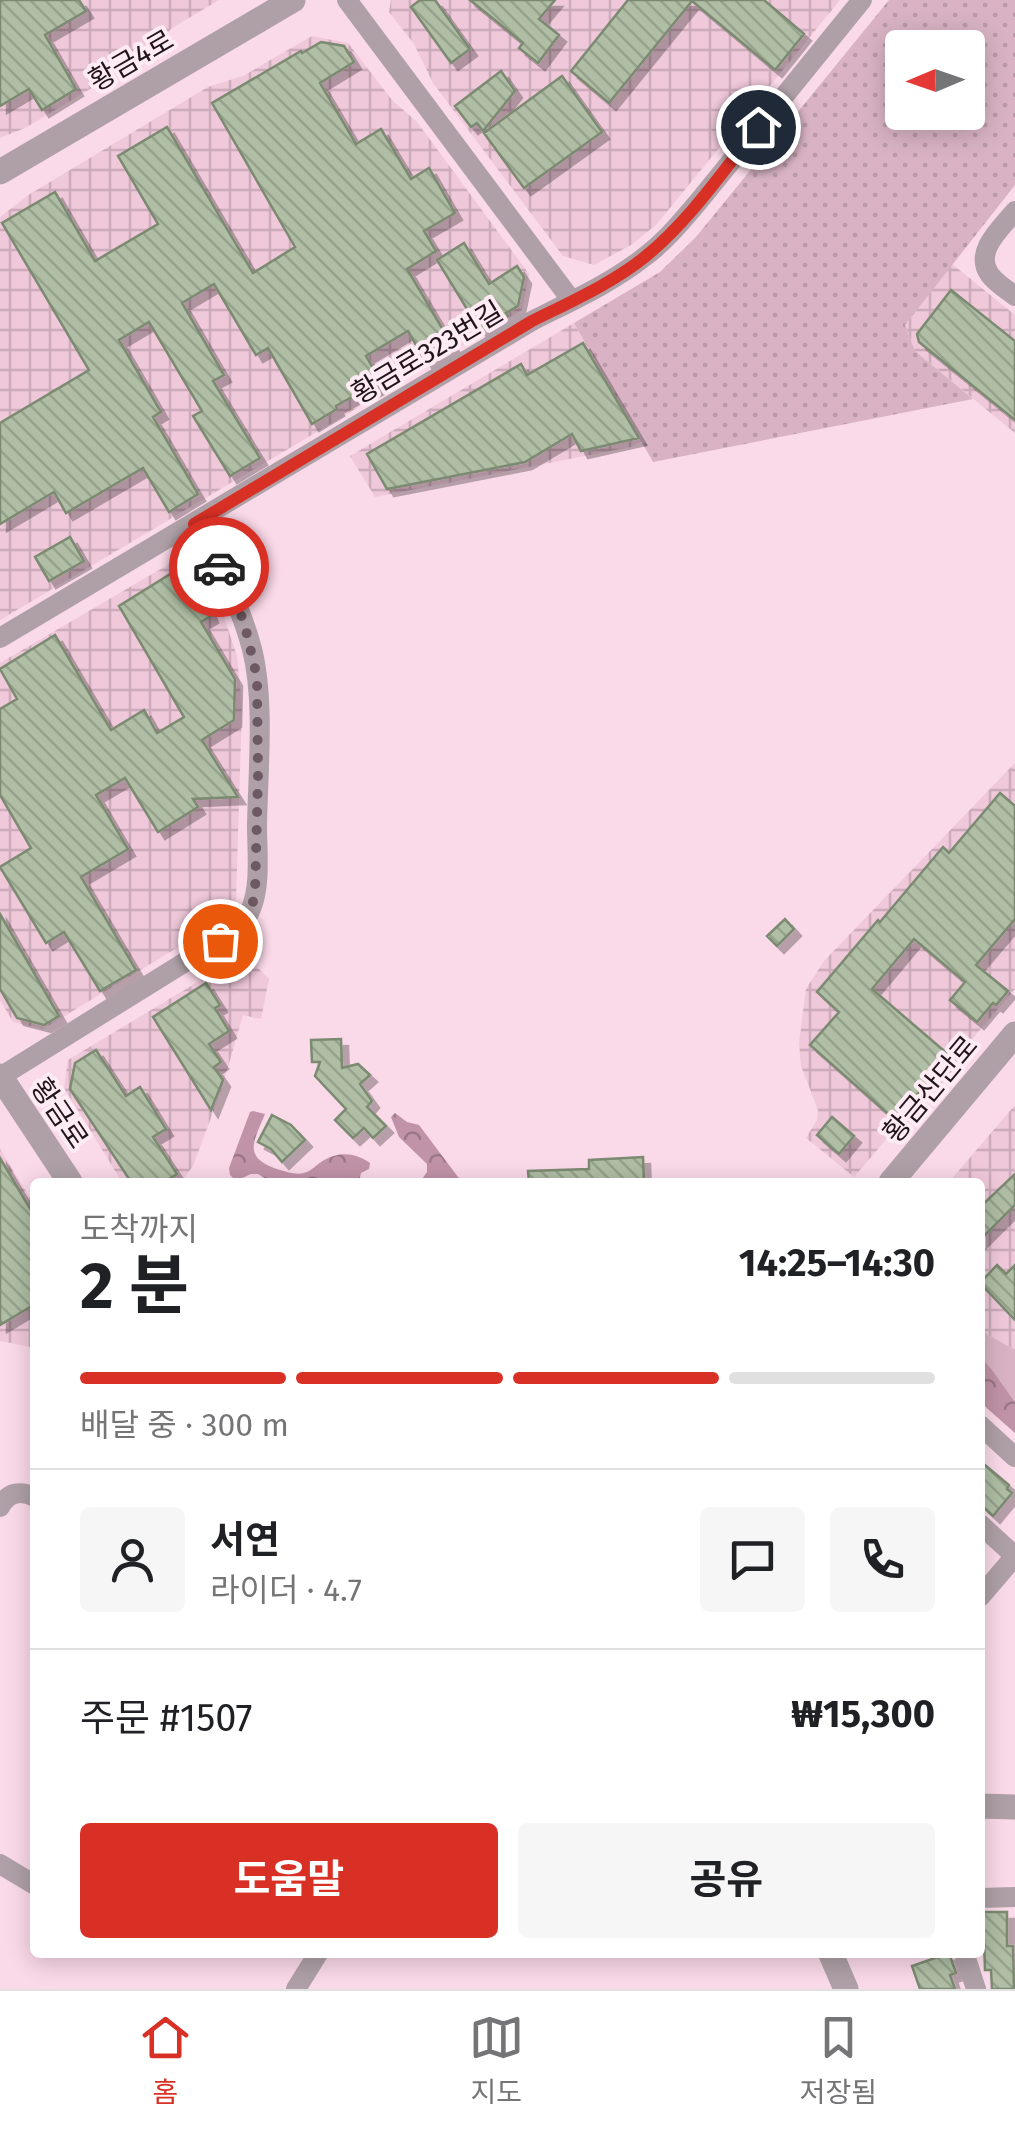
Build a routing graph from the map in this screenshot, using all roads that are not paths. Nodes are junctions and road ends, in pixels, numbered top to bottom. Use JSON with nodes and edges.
{"nodes":[{"id":1,"x":293,"y":0,"type":"edge"},
{"id":2,"x":346,"y":0,"type":"edge"},
{"id":3,"x":862,"y":0,"type":"edge"},
{"id":4,"x":0,"y":172,"type":"edge"},
{"id":5,"x":1015,"y":211,"type":"edge"},
{"id":6,"x":1015,"y":296,"type":"edge"},
{"id":7,"x":572,"y":301,"type":"junction"},
{"id":8,"x":194,"y":524,"type":"junction"},
{"id":9,"x":0,"y":638,"type":"edge"},
{"id":10,"x":1015,"y":1034,"type":"edge"},
{"id":11,"x":0,"y":1077,"type":"edge"},
{"id":12,"x":67,"y":1178,"type":"edge"},
{"id":13,"x":895,"y":1178,"type":"edge"},
{"id":14,"x":985,"y":1429,"type":"edge"},
{"id":15,"x":1015,"y":1456,"type":"edge"},
{"id":16,"x":30,"y":1495,"type":"edge"},
{"id":17,"x":0,"y":1507,"type":"edge"},
{"id":18,"x":985,"y":1529,"type":"edge"},
{"id":19,"x":1015,"y":1556,"type":"edge"},
{"id":20,"x":985,"y":1591,"type":"edge"},
{"id":21,"x":985,"y":1806,"type":"edge"},
{"id":22,"x":1015,"y":1806,"type":"edge"},
{"id":23,"x":0,"y":1864,"type":"edge"},
{"id":24,"x":30,"y":1882,"type":"edge"},
{"id":25,"x":1015,"y":1897,"type":"edge"},
{"id":26,"x":985,"y":1898,"type":"edge"},
{"id":27,"x":315,"y":1958,"type":"edge"},
{"id":28,"x":833,"y":1958,"type":"edge"},
{"id":29,"x":843,"y":1958,"type":"edge"},
{"id":30,"x":966,"y":1958,"type":"edge"},
{"id":31,"x":296,"y":1989,"type":"edge"},
{"id":32,"x":848,"y":1989,"type":"edge"},
{"id":33,"x":976,"y":1989,"type":"edge"}],
"edges":[{"from":1,"to":4,"type":"street","name":"황금4로"},
{"from":2,"to":7,"type":"street"},
{"from":3,"to":7,"type":"street","name":"황금로323번길"},
{"from":5,"to":6,"type":"street"},
{"from":7,"to":8,"type":"street","name":"황금로323번길"},
{"from":8,"to":9,"type":"street","name":"황금로323번길"},
{"from":8,"to":11,"type":"street"},
{"from":10,"to":13,"type":"street","name":"황금산단로"},
{"from":11,"to":12,"type":"street","name":"황금로"},
{"from":14,"to":15,"type":"street"},
{"from":16,"to":17,"type":"street"},
{"from":18,"to":19,"type":"street"},
{"from":19,"to":20,"type":"street"},
{"from":21,"to":22,"type":"street"},
{"from":23,"to":24,"type":"street"},
{"from":25,"to":26,"type":"street"},
{"from":27,"to":31,"type":"street"},
{"from":28,"to":32,"type":"street"},
{"from":29,"to":32,"type":"street"},
{"from":30,"to":33,"type":"street"}]}
